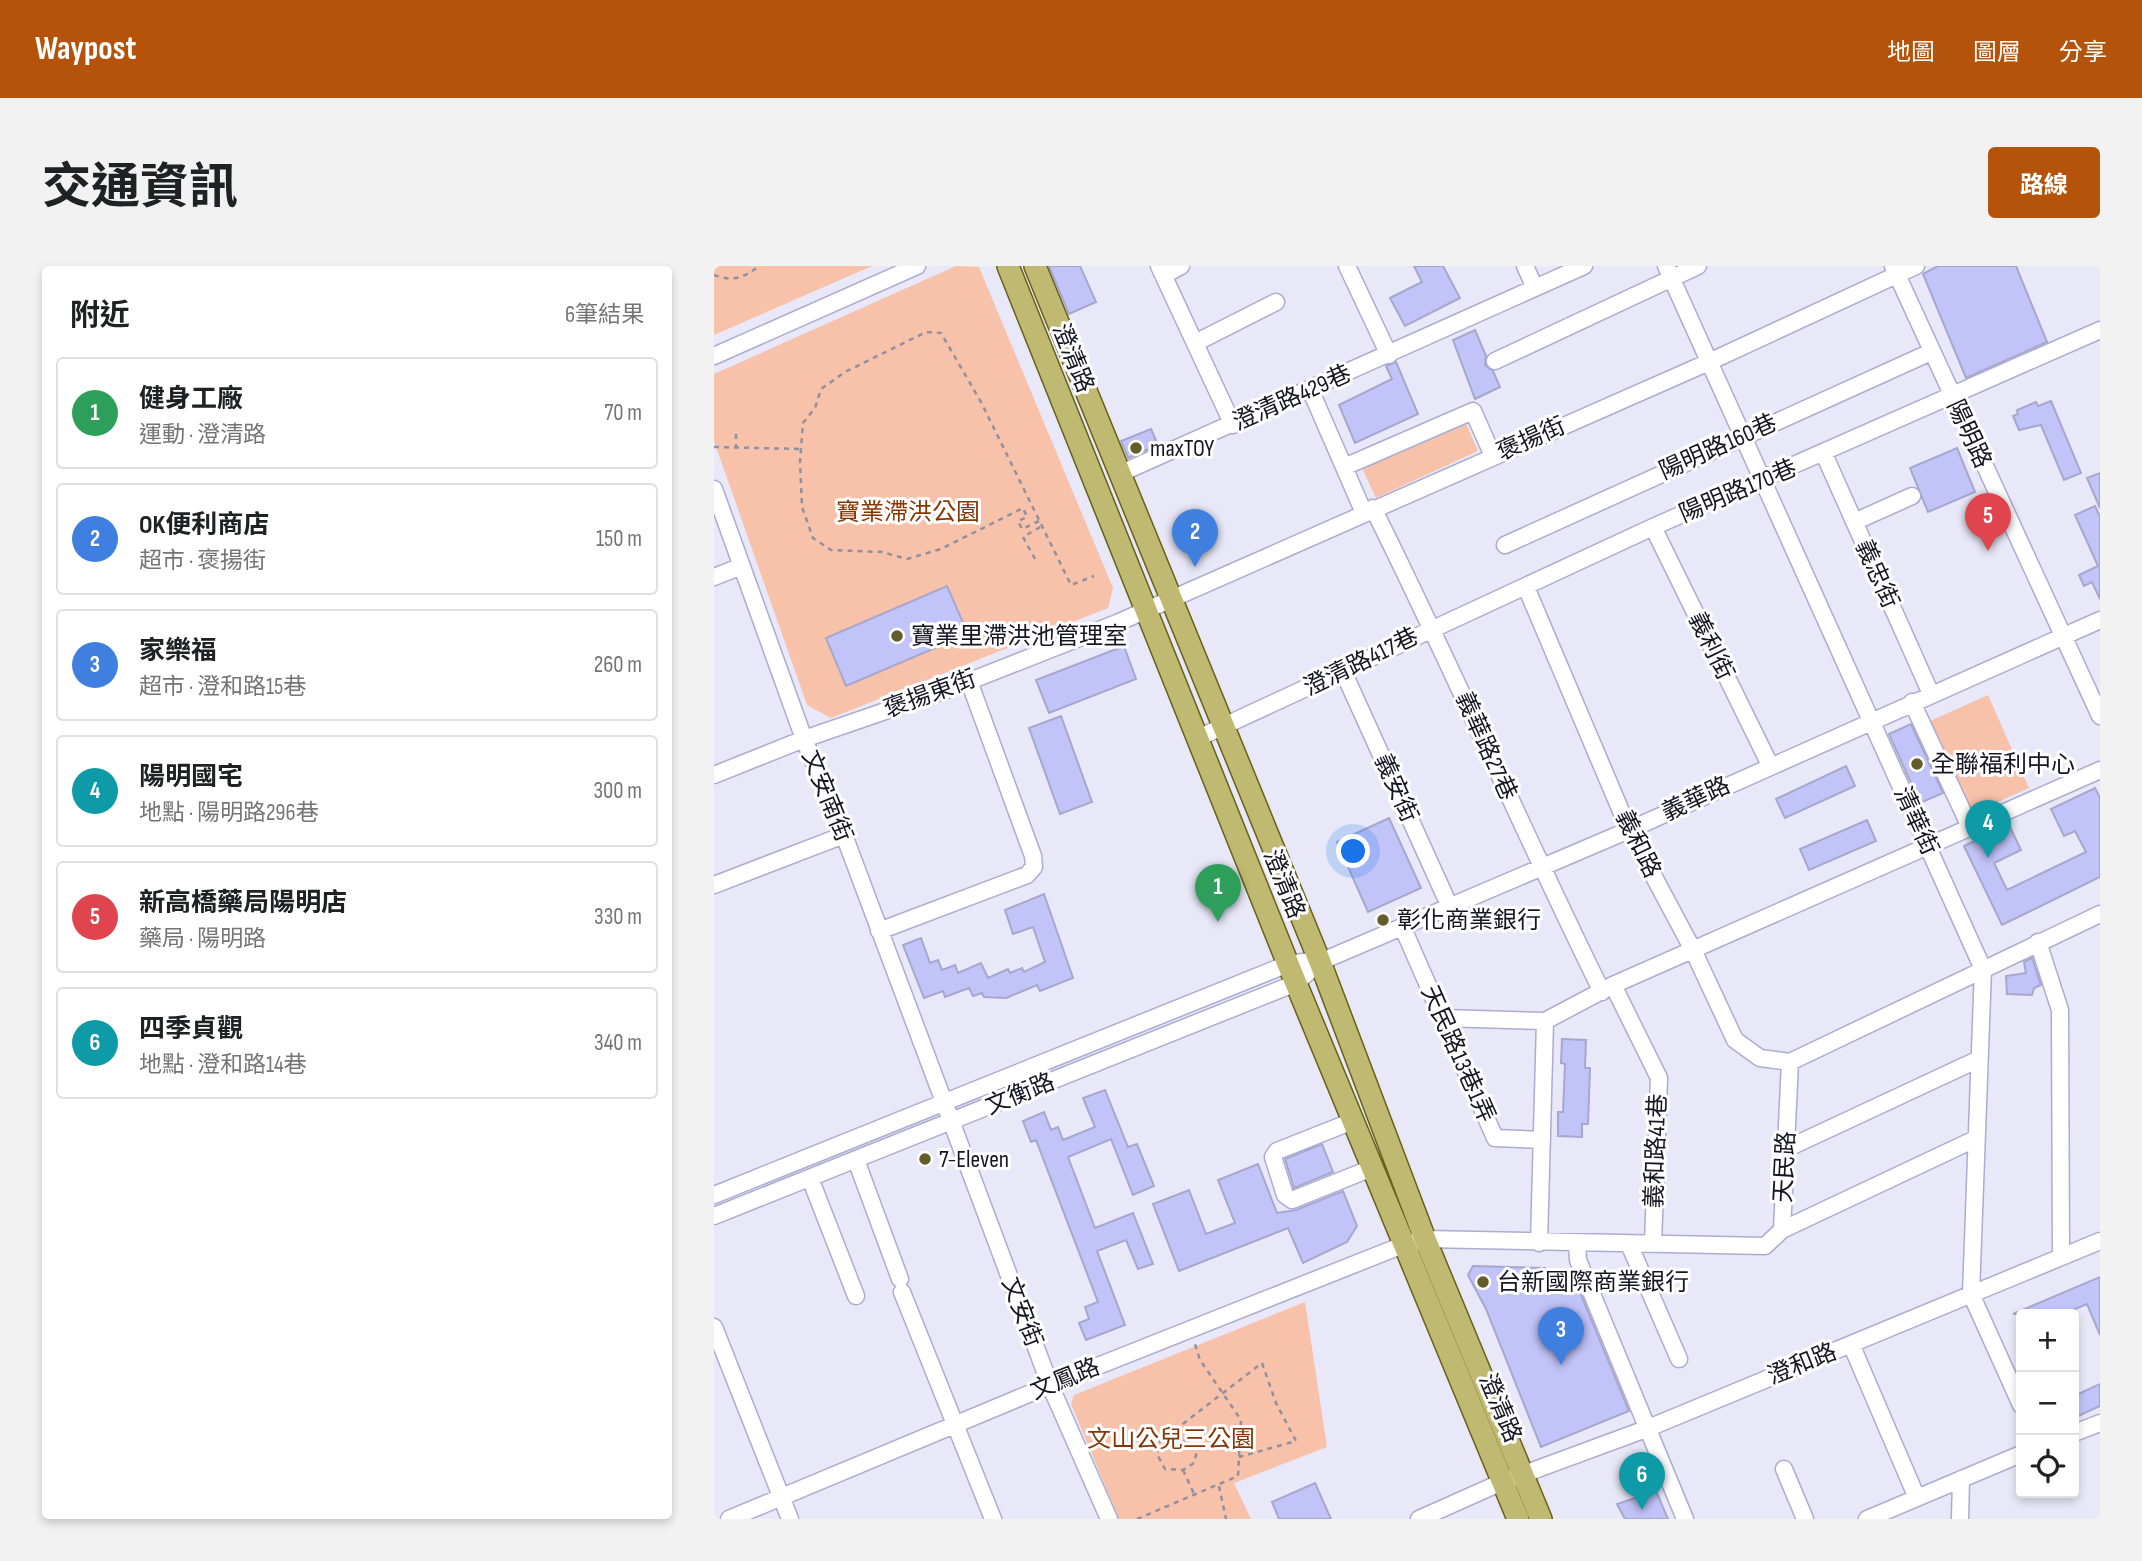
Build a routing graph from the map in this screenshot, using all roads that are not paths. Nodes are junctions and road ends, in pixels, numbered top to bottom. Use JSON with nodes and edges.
{"nodes":[{"id":1,"x":917,"y":266,"type":"edge"},
{"id":2,"x":1008,"y":266,"type":"edge"},
{"id":3,"x":1035,"y":266,"type":"edge"},
{"id":4,"x":1181,"y":266,"type":"edge"},
{"id":5,"x":1347,"y":266,"type":"edge"},
{"id":6,"x":1525,"y":266,"type":"edge"},
{"id":7,"x":1584,"y":266,"type":"edge"},
{"id":8,"x":1698,"y":266,"type":"edge"},
{"id":9,"x":1916,"y":266,"type":"edge"},
{"id":10,"x":1161,"y":270,"type":"edge"},
{"id":11,"x":1895,"y":270,"type":"edge"},
{"id":12,"x":1668,"y":272,"type":"edge"},
{"id":13,"x":1535,"y":288,"type":"junction"},
{"id":14,"x":1276,"y":302,"type":"dead end"},
{"id":15,"x":2100,"y":330,"type":"edge"},
{"id":16,"x":1195,"y":343,"type":"junction"},
{"id":17,"x":1931,"y":352,"type":"junction"},
{"id":18,"x":1389,"y":355,"type":"junction"},
{"id":19,"x":714,"y":356,"type":"edge"},
{"id":20,"x":1495,"y":361,"type":"dead end"},
{"id":21,"x":1709,"y":362,"type":"junction"},
{"id":22,"x":1310,"y":389,"type":"junction"},
{"id":23,"x":1950,"y":394,"type":"junction"},
{"id":24,"x":1233,"y":425,"type":"junction"},
{"id":25,"x":1742,"y":436,"type":"junction"},
{"id":26,"x":1824,"y":454,"type":"junction"},
{"id":27,"x":1493,"y":456,"type":"junction"},
{"id":28,"x":1344,"y":467,"type":"junction"},
{"id":29,"x":1119,"y":474,"type":"junction"},
{"id":30,"x":1762,"y":481,"type":"junction"},
{"id":31,"x":714,"y":489,"type":"edge"},
{"id":32,"x":1912,"y":496,"type":"dead end"},
{"id":33,"x":1368,"y":510,"type":"junction"},
{"id":34,"x":1854,"y":522,"type":"junction"},
{"id":35,"x":1653,"y":527,"type":"junction"},
{"id":36,"x":1506,"y":545,"type":"dead end"},
{"id":37,"x":742,"y":566,"type":"junction"},
{"id":38,"x":714,"y":577,"type":"edge"},
{"id":39,"x":1526,"y":587,"type":"junction"},
{"id":40,"x":1171,"y":600,"type":"junction"},
{"id":41,"x":1146,"y":611,"type":"junction"},
{"id":42,"x":2100,"y":620,"type":"edge"},
{"id":43,"x":1433,"y":627,"type":"junction"},
{"id":44,"x":2064,"y":637,"type":"junction"},
{"id":45,"x":1343,"y":671,"type":"junction"},
{"id":46,"x":969,"y":681,"type":"junction"},
{"id":47,"x":1931,"y":694,"type":"junction"},
{"id":48,"x":1912,"y":702,"type":"junction"},
{"id":49,"x":2100,"y":716,"type":"edge"},
{"id":50,"x":1869,"y":721,"type":"junction"},
{"id":51,"x":1223,"y":729,"type":"junction"},
{"id":52,"x":1198,"y":738,"type":"junction"},
{"id":53,"x":804,"y":739,"type":"junction"},
{"id":54,"x":1770,"y":765,"type":"junction"},
{"id":55,"x":2100,"y":770,"type":"edge"},
{"id":56,"x":714,"y":775,"type":"edge"},
{"id":57,"x":1969,"y":825,"type":"junction"},
{"id":58,"x":1629,"y":830,"type":"junction"},
{"id":59,"x":844,"y":835,"type":"junction"},
{"id":60,"x":1927,"y":845,"type":"junction"},
{"id":61,"x":1540,"y":866,"type":"junction"},
{"id":62,"x":714,"y":885,"type":"edge"},
{"id":63,"x":1449,"y":905,"type":"junction"},
{"id":64,"x":2100,"y":914,"type":"edge"},
{"id":65,"x":1402,"y":926,"type":"junction"},
{"id":66,"x":879,"y":931,"type":"junction"},
{"id":67,"x":2038,"y":942,"type":"junction"},
{"id":68,"x":1693,"y":950,"type":"junction"},
{"id":69,"x":1320,"y":962,"type":"junction"},
{"id":70,"x":1983,"y":969,"type":"junction"},
{"id":71,"x":1292,"y":973,"type":"junction"},
{"id":72,"x":1608,"y":988,"type":"junction"},
{"id":73,"x":1442,"y":1018,"type":"junction"},
{"id":74,"x":1545,"y":1021,"type":"junction"},
{"id":75,"x":1979,"y":1059,"type":"junction"},
{"id":76,"x":1790,"y":1062,"type":"junction"},
{"id":77,"x":943,"y":1102,"type":"junction"},
{"id":78,"x":1353,"y":1121,"type":"junction"},
{"id":79,"x":951,"y":1122,"type":"junction"},
{"id":80,"x":1975,"y":1139,"type":"junction"},
{"id":81,"x":1542,"y":1140,"type":"junction"},
{"id":82,"x":1786,"y":1149,"type":"junction"},
{"id":83,"x":856,"y":1160,"type":"junction"},
{"id":84,"x":1372,"y":1168,"type":"junction"},
{"id":85,"x":810,"y":1178,"type":"junction"},
{"id":86,"x":714,"y":1195,"type":"edge"},
{"id":87,"x":714,"y":1216,"type":"edge"},
{"id":88,"x":1782,"y":1230,"type":"junction"},
{"id":89,"x":1425,"y":1239,"type":"junction"},
{"id":90,"x":2100,"y":1241,"type":"edge"},
{"id":91,"x":1539,"y":1243,"type":"junction"},
{"id":92,"x":1577,"y":1243,"type":"junction"},
{"id":93,"x":1629,"y":1244,"type":"junction"},
{"id":94,"x":1653,"y":1244,"type":"junction"},
{"id":95,"x":1403,"y":1245,"type":"junction"},
{"id":96,"x":2062,"y":1257,"type":"junction"},
{"id":97,"x":1971,"y":1294,"type":"junction"},
{"id":98,"x":856,"y":1296,"type":"dead end"},
{"id":99,"x":714,"y":1327,"type":"edge"},
{"id":100,"x":1851,"y":1344,"type":"junction"},
{"id":101,"x":1679,"y":1360,"type":"dead end"},
{"id":102,"x":1050,"y":1385,"type":"junction"},
{"id":103,"x":2016,"y":1394,"type":"edge"},
{"id":104,"x":2100,"y":1423,"type":"edge"},
{"id":105,"x":954,"y":1425,"type":"junction"},
{"id":106,"x":1646,"y":1429,"type":"junction"},
{"id":107,"x":2079,"y":1431,"type":"edge"},
{"id":108,"x":2016,"y":1456,"type":"edge"},
{"id":109,"x":1784,"y":1469,"type":"dead end"},
{"id":110,"x":1512,"y":1478,"type":"junction"},
{"id":111,"x":1961,"y":1479,"type":"junction"},
{"id":112,"x":782,"y":1497,"type":"junction"},
{"id":113,"x":1917,"y":1498,"type":"junction"},
{"id":114,"x":729,"y":1519,"type":"edge"},
{"id":115,"x":790,"y":1519,"type":"edge"},
{"id":116,"x":993,"y":1519,"type":"edge"},
{"id":117,"x":1109,"y":1519,"type":"edge"},
{"id":118,"x":1419,"y":1519,"type":"edge"},
{"id":119,"x":1518,"y":1519,"type":"edge"},
{"id":120,"x":1541,"y":1519,"type":"edge"},
{"id":121,"x":1685,"y":1519,"type":"edge"},
{"id":122,"x":1805,"y":1519,"type":"edge"},
{"id":123,"x":1867,"y":1519,"type":"edge"},
{"id":124,"x":1960,"y":1519,"type":"edge"}],
"edges":[{"from":1,"to":19,"type":"street"},
{"from":2,"to":41,"type":"main road","name":"澄清路"},
{"from":3,"to":29,"type":"main road","name":"澄清路"},
{"from":4,"to":10,"type":"street"},
{"from":5,"to":18,"type":"street"},
{"from":6,"to":13,"type":"street"},
{"from":7,"to":13,"type":"street","name":"澄清路429巷"},
{"from":8,"to":12,"type":"street"},
{"from":9,"to":11,"type":"street","name":"褒揚街"},
{"from":10,"to":16,"type":"street"},
{"from":11,"to":17,"type":"street","name":"陽明路"},
{"from":11,"to":21,"type":"street","name":"褒揚街"},
{"from":12,"to":20,"type":"street"},
{"from":12,"to":21,"type":"street","name":"清華街"},
{"from":13,"to":18,"type":"street","name":"澄清路429巷"},
{"from":14,"to":16,"type":"street"},
{"from":15,"to":23,"type":"street","name":"陽明路170巷"},
{"from":16,"to":24,"type":"street"},
{"from":17,"to":23,"type":"street","name":"陽明路"},
{"from":17,"to":25,"type":"street","name":"陽明路160巷"},
{"from":18,"to":22,"type":"street","name":"澄清路429巷"},
{"from":21,"to":25,"type":"street","name":"清華街"},
{"from":21,"to":27,"type":"street","name":"褒揚街"},
{"from":22,"to":24,"type":"street","name":"澄清路429巷"},
{"from":22,"to":28,"type":"street","name":"義華路27巷"},
{"from":23,"to":26,"type":"street","name":"陽明路170巷"},
{"from":23,"to":44,"type":"street","name":"陽明路"},
{"from":24,"to":29,"type":"street","name":"澄清路429巷"},
{"from":25,"to":30,"type":"street","name":"清華街"},
{"from":25,"to":36,"type":"street","name":"陽明路160巷"},
{"from":26,"to":30,"type":"street","name":"陽明路170巷"},
{"from":26,"to":34,"type":"street","name":"義忠街"},
{"from":27,"to":28,"type":"street"},
{"from":27,"to":33,"type":"street","name":"褒揚街"},
{"from":28,"to":33,"type":"street","name":"義華路27巷"},
{"from":29,"to":40,"type":"main road","name":"澄清路"},
{"from":30,"to":35,"type":"street","name":"陽明路170巷"},
{"from":30,"to":50,"type":"street","name":"清華街"},
{"from":31,"to":37,"type":"street","name":"文安南街"},
{"from":32,"to":34,"type":"street"},
{"from":33,"to":40,"type":"street","name":"褒揚街"},
{"from":33,"to":43,"type":"street","name":"義華路27巷"},
{"from":34,"to":47,"type":"street","name":"義忠街"},
{"from":35,"to":39,"type":"street","name":"陽明路170巷"},
{"from":35,"to":54,"type":"street","name":"義利街"},
{"from":37,"to":38,"type":"street"},
{"from":37,"to":53,"type":"street","name":"文安南街"},
{"from":39,"to":43,"type":"street","name":"澄清路417巷"},
{"from":39,"to":58,"type":"street","name":"義和路"},
{"from":40,"to":41,"type":"street","name":"褒揚街"},
{"from":40,"to":51,"type":"main road","name":"澄清路"},
{"from":41,"to":46,"type":"street","name":"褒揚東街"},
{"from":41,"to":52,"type":"main road","name":"澄清路"},
{"from":42,"to":44,"type":"street","name":"義華路"},
{"from":43,"to":45,"type":"street","name":"澄清路417巷"},
{"from":43,"to":61,"type":"street","name":"義華路27巷"},
{"from":44,"to":47,"type":"street","name":"義華路"},
{"from":44,"to":49,"type":"street","name":"陽明路"},
{"from":45,"to":51,"type":"street","name":"澄清路417巷"},
{"from":45,"to":63,"type":"street","name":"義安街"},
{"from":46,"to":53,"type":"street","name":"褒揚東街"},
{"from":46,"to":66,"type":"street"},
{"from":47,"to":48,"type":"street","name":"義華路"},
{"from":48,"to":50,"type":"street","name":"義華路"},
{"from":48,"to":57,"type":"street"},
{"from":50,"to":54,"type":"street","name":"義華路"},
{"from":50,"to":60,"type":"street","name":"清華街"},
{"from":51,"to":52,"type":"street","name":"澄清路417巷"},
{"from":51,"to":69,"type":"main road","name":"澄清路"},
{"from":52,"to":71,"type":"main road","name":"澄清路"},
{"from":53,"to":56,"type":"street","name":"褒揚東街"},
{"from":53,"to":59,"type":"street","name":"文安南街"},
{"from":54,"to":58,"type":"street","name":"義華路"},
{"from":55,"to":57,"type":"street"},
{"from":57,"to":60,"type":"street"},
{"from":58,"to":61,"type":"street","name":"義華路"},
{"from":58,"to":68,"type":"street","name":"義和路"},
{"from":59,"to":62,"type":"street"},
{"from":59,"to":66,"type":"street","name":"文安南街"},
{"from":60,"to":68,"type":"street"},
{"from":60,"to":70,"type":"street","name":"清華街"},
{"from":61,"to":63,"type":"street","name":"義華路"},
{"from":61,"to":72,"type":"street","name":"義華路27巷"},
{"from":63,"to":65,"type":"street","name":"義華路"},
{"from":64,"to":67,"type":"street"},
{"from":65,"to":69,"type":"street","name":"義華路"},
{"from":65,"to":73,"type":"street","name":"天民路13巷1弄"},
{"from":66,"to":77,"type":"street","name":"文安南街"},
{"from":67,"to":70,"type":"street"},
{"from":67,"to":96,"type":"street"},
{"from":68,"to":72,"type":"street"},
{"from":68,"to":76,"type":"street","name":"義和路"},
{"from":69,"to":71,"type":"street","name":"義華路"},
{"from":69,"to":89,"type":"main road","name":"澄清路"},
{"from":70,"to":75,"type":"street","name":"清華街"},
{"from":70,"to":76,"type":"street"},
{"from":71,"to":77,"type":"street","name":"文衡路"},
{"from":71,"to":78,"type":"main road","name":"澄清路"},
{"from":71,"to":79,"type":"street","name":"文衡路"},
{"from":72,"to":74,"type":"street"},
{"from":72,"to":94,"type":"street","name":"義和路41巷"},
{"from":73,"to":74,"type":"street"},
{"from":73,"to":81,"type":"street","name":"天民路13巷1弄"},
{"from":74,"to":81,"type":"street"},
{"from":75,"to":80,"type":"street","name":"清華街"},
{"from":75,"to":82,"type":"street"},
{"from":76,"to":82,"type":"street","name":"天民路"},
{"from":77,"to":79,"type":"street","name":"文安街"},
{"from":77,"to":86,"type":"street","name":"文衡路"},
{"from":78,"to":84,"type":"main road","name":"澄清路"},
{"from":78,"to":84,"type":"street"},
{"from":79,"to":83,"type":"street","name":"文衡路"},
{"from":79,"to":102,"type":"street","name":"文安街"},
{"from":80,"to":88,"type":"street"},
{"from":80,"to":97,"type":"street","name":"清華街"},
{"from":81,"to":91,"type":"street"},
{"from":82,"to":88,"type":"street","name":"天民路"},
{"from":83,"to":85,"type":"street","name":"文衡路"},
{"from":83,"to":105,"type":"street"},
{"from":84,"to":95,"type":"main road","name":"澄清路"},
{"from":85,"to":87,"type":"street","name":"文衡路"},
{"from":85,"to":98,"type":"street"},
{"from":88,"to":94,"type":"street","name":"天民路"},
{"from":89,"to":91,"type":"street","name":"天民路"},
{"from":89,"to":95,"type":"street","name":"天民路"},
{"from":89,"to":110,"type":"main road","name":"澄清路"},
{"from":90,"to":96,"type":"street","name":"澄和路"},
{"from":91,"to":92,"type":"street","name":"天民路"},
{"from":92,"to":93,"type":"street","name":"天民路"},
{"from":92,"to":106,"type":"street"},
{"from":93,"to":94,"type":"street","name":"天民路"},
{"from":93,"to":101,"type":"street"},
{"from":95,"to":102,"type":"street","name":"文鳳路"},
{"from":95,"to":110,"type":"main road","name":"澄清路"},
{"from":96,"to":97,"type":"street","name":"澄和路"},
{"from":97,"to":100,"type":"street","name":"澄和路"},
{"from":97,"to":103,"type":"street","name":"清華街"},
{"from":99,"to":112,"type":"street"},
{"from":100,"to":106,"type":"street","name":"澄和路"},
{"from":100,"to":113,"type":"street"},
{"from":102,"to":105,"type":"street","name":"文鳳路"},
{"from":102,"to":117,"type":"street","name":"文安街"},
{"from":104,"to":107,"type":"street"},
{"from":105,"to":112,"type":"street","name":"文鳳路"},
{"from":105,"to":116,"type":"street"},
{"from":106,"to":110,"type":"street","name":"澄和路"},
{"from":106,"to":121,"type":"street"},
{"from":108,"to":111,"type":"street"},
{"from":109,"to":122,"type":"street"},
{"from":110,"to":118,"type":"street","name":"澄和路"},
{"from":110,"to":119,"type":"main road","name":"澄清路"},
{"from":110,"to":120,"type":"main road","name":"澄清路"},
{"from":111,"to":113,"type":"street"},
{"from":111,"to":124,"type":"street"},
{"from":112,"to":114,"type":"street","name":"文鳳路"},
{"from":112,"to":115,"type":"street"},
{"from":113,"to":123,"type":"street"}]}
